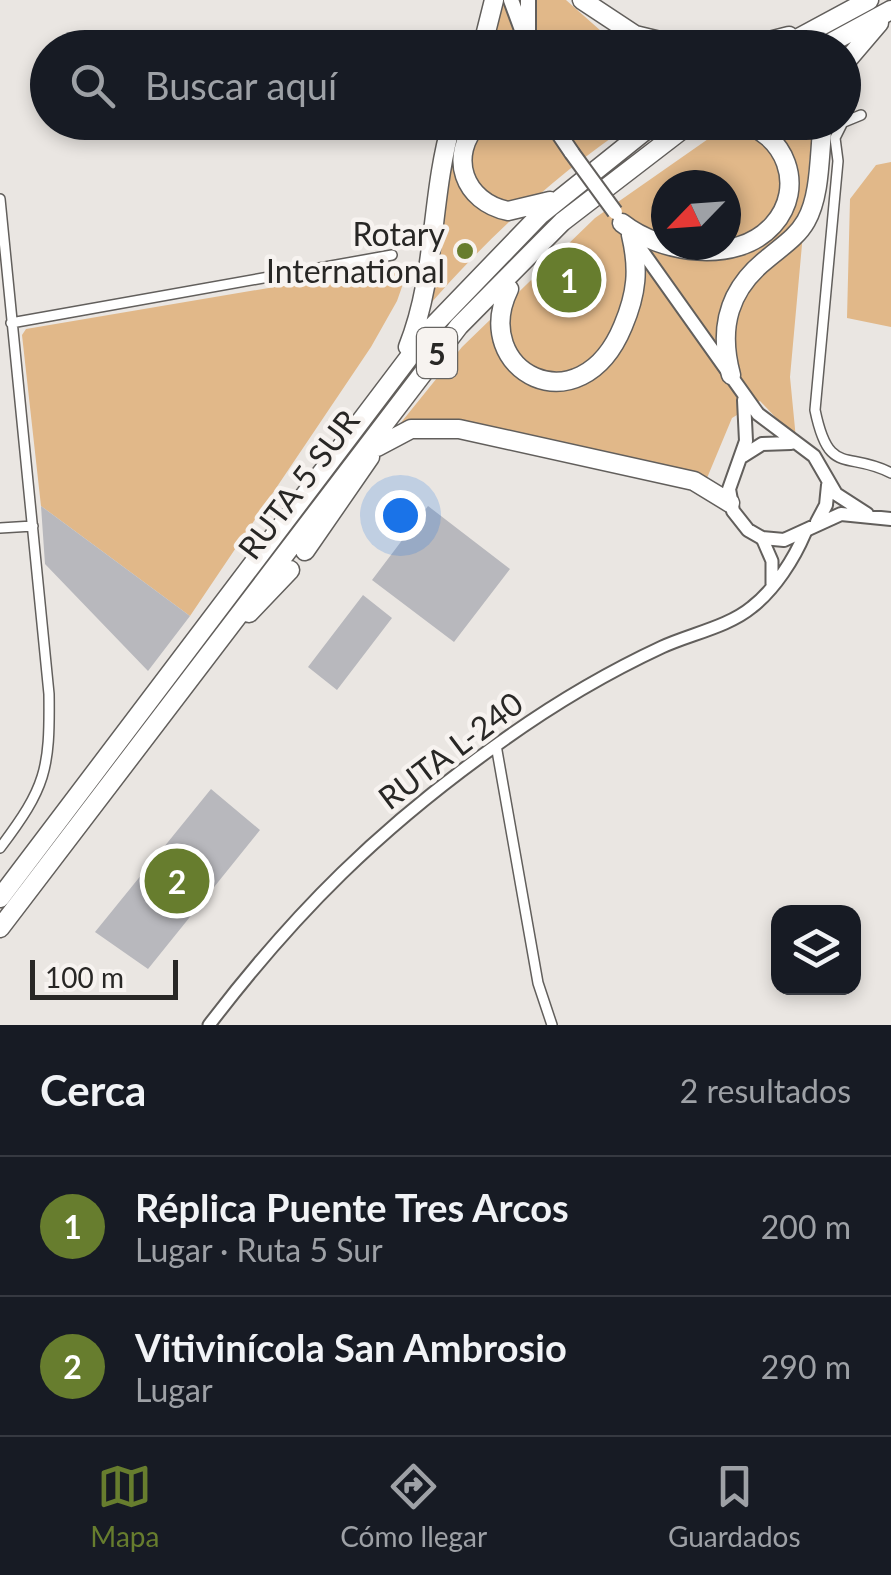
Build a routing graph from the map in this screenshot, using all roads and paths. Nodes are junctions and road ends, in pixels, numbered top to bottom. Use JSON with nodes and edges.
{"nodes":[{"id":1,"x":494,"y":0,"type":"edge"},
{"id":2,"x":512,"y":0,"type":"edge"},
{"id":3,"x":528,"y":0,"type":"edge"},
{"id":4,"x":582,"y":0,"type":"edge"},
{"id":5,"x":869,"y":0,"type":"edge"},
{"id":6,"x":891,"y":10,"type":"edge"},
{"id":7,"x":827,"y":22,"type":"junction"},
{"id":8,"x":486,"y":30,"type":"edge"},
{"id":9,"x":522,"y":30,"type":"edge"},
{"id":10,"x":528,"y":30,"type":"edge"},
{"id":11,"x":627,"y":30,"type":"edge"},
{"id":12,"x":801,"y":30,"type":"edge"},
{"id":13,"x":813,"y":30,"type":"edge"},
{"id":14,"x":855,"y":30,"type":"edge"},
{"id":15,"x":861,"y":44,"type":"edge"},
{"id":16,"x":448,"y":140,"type":"edge"},
{"id":17,"x":467,"y":140,"type":"edge"},
{"id":18,"x":563,"y":140,"type":"edge"},
{"id":19,"x":626,"y":140,"type":"edge"},
{"id":20,"x":632,"y":140,"type":"edge"},
{"id":21,"x":683,"y":140,"type":"edge"},
{"id":22,"x":686,"y":140,"type":"edge"},
{"id":23,"x":771,"y":140,"type":"edge"},
{"id":24,"x":821,"y":140,"type":"edge"},
{"id":25,"x":835,"y":140,"type":"edge"},
{"id":26,"x":619,"y":150,"type":"junction"},
{"id":27,"x":564,"y":194,"type":"junction"},
{"id":28,"x":0,"y":199,"type":"edge"},
{"id":29,"x":622,"y":223,"type":"junction"},
{"id":30,"x":392,"y":256,"type":"dead end"},
{"id":31,"x":508,"y":288,"type":"junction"},
{"id":32,"x":11,"y":323,"type":"junction"},
{"id":33,"x":394,"y":374,"type":"junction"},
{"id":34,"x":731,"y":375,"type":"junction"},
{"id":35,"x":742,"y":393,"type":"junction"},
{"id":36,"x":794,"y":444,"type":"junction"},
{"id":37,"x":377,"y":447,"type":"junction"},
{"id":38,"x":742,"y":456,"type":"junction"},
{"id":39,"x":891,"y":473,"type":"edge"},
{"id":40,"x":828,"y":485,"type":"junction"},
{"id":41,"x":730,"y":503,"type":"junction"},
{"id":42,"x":868,"y":514,"type":"junction"},
{"id":43,"x":891,"y":519,"type":"edge"},
{"id":44,"x":817,"y":522,"type":"junction"},
{"id":45,"x":33,"y":526,"type":"junction"},
{"id":46,"x":0,"y":528,"type":"edge"},
{"id":47,"x":805,"y":533,"type":"junction"},
{"id":48,"x":762,"y":538,"type":"junction"},
{"id":49,"x":306,"y":551,"type":"dead end"},
{"id":50,"x":290,"y":570,"type":"dead end"},
{"id":51,"x":772,"y":584,"type":"junction"},
{"id":52,"x":228,"y":628,"type":"junction"},
{"id":53,"x":496,"y":745,"type":"junction"},
{"id":54,"x":0,"y":848,"type":"edge"},
{"id":55,"x":0,"y":898,"type":"edge"},
{"id":56,"x":0,"y":928,"type":"edge"},
{"id":57,"x":209,"y":1025,"type":"edge"},
{"id":58,"x":552,"y":1025,"type":"edge"}],
"edges":[{"from":1,"to":8,"type":"highway"},
{"from":2,"to":9,"type":"main road"},
{"from":3,"to":10,"type":"main road"},
{"from":4,"to":11,"type":"highway"},
{"from":5,"to":7,"type":"highway"},
{"from":6,"to":14,"type":"highway"},
{"from":6,"to":15,"type":"highway"},
{"from":7,"to":12,"type":"highway"},
{"from":7,"to":13,"type":"highway"},
{"from":16,"to":33,"type":"highway"},
{"from":17,"to":27,"type":"highway"},
{"from":18,"to":29,"type":"main road","bridge":true},
{"from":19,"to":26,"type":"highway"},
{"from":20,"to":26,"type":"highway","name":"RUTA 5 SUR","number":"5"},
{"from":21,"to":52,"type":"highway","name":"RUTA 5 SUR","number":"5"},
{"from":22,"to":31,"type":"highway"},
{"from":23,"to":29,"type":"highway"},
{"from":24,"to":34,"type":"highway"},
{"from":25,"to":39,"type":"street"},
{"from":26,"to":27,"type":"highway","name":"RUTA 5 SUR","number":"5"},
{"from":27,"to":33,"type":"highway","name":"RUTA 5 SUR","number":"5"},
{"from":28,"to":32,"type":"street"},
{"from":29,"to":31,"type":"highway"},
{"from":29,"to":34,"type":"main road"},
{"from":30,"to":32,"type":"street"},
{"from":31,"to":37,"type":"highway"},
{"from":32,"to":45,"type":"street"},
{"from":33,"to":55,"type":"highway","name":"RUTA 5 SUR","number":"5"},
{"from":34,"to":35,"type":"main road"},
{"from":35,"to":36,"type":"main road"},
{"from":35,"to":38,"type":"main road"},
{"from":36,"to":38,"type":"main road"},
{"from":36,"to":40,"type":"main road"},
{"from":37,"to":41,"type":"highway"},
{"from":37,"to":49,"type":"highway"},
{"from":38,"to":41,"type":"main road"},
{"from":40,"to":42,"type":"main road"},
{"from":40,"to":44,"type":"main road"},
{"from":41,"to":48,"type":"main road"},
{"from":42,"to":43,"type":"main road"},
{"from":42,"to":44,"type":"main road"},
{"from":44,"to":47,"type":"main road"},
{"from":45,"to":46,"type":"street"},
{"from":45,"to":54,"type":"street"},
{"from":47,"to":48,"type":"main road"},
{"from":47,"to":51,"type":"street","name":"RUTA L-240"},
{"from":48,"to":51,"type":"street"},
{"from":50,"to":52,"type":"highway"},
{"from":51,"to":53,"type":"street","name":"RUTA L-240"},
{"from":52,"to":56,"type":"highway","name":"RUTA 5 SUR","number":"5"},
{"from":53,"to":57,"type":"street","name":"RUTA L-240"},
{"from":53,"to":58,"type":"street"}]}
